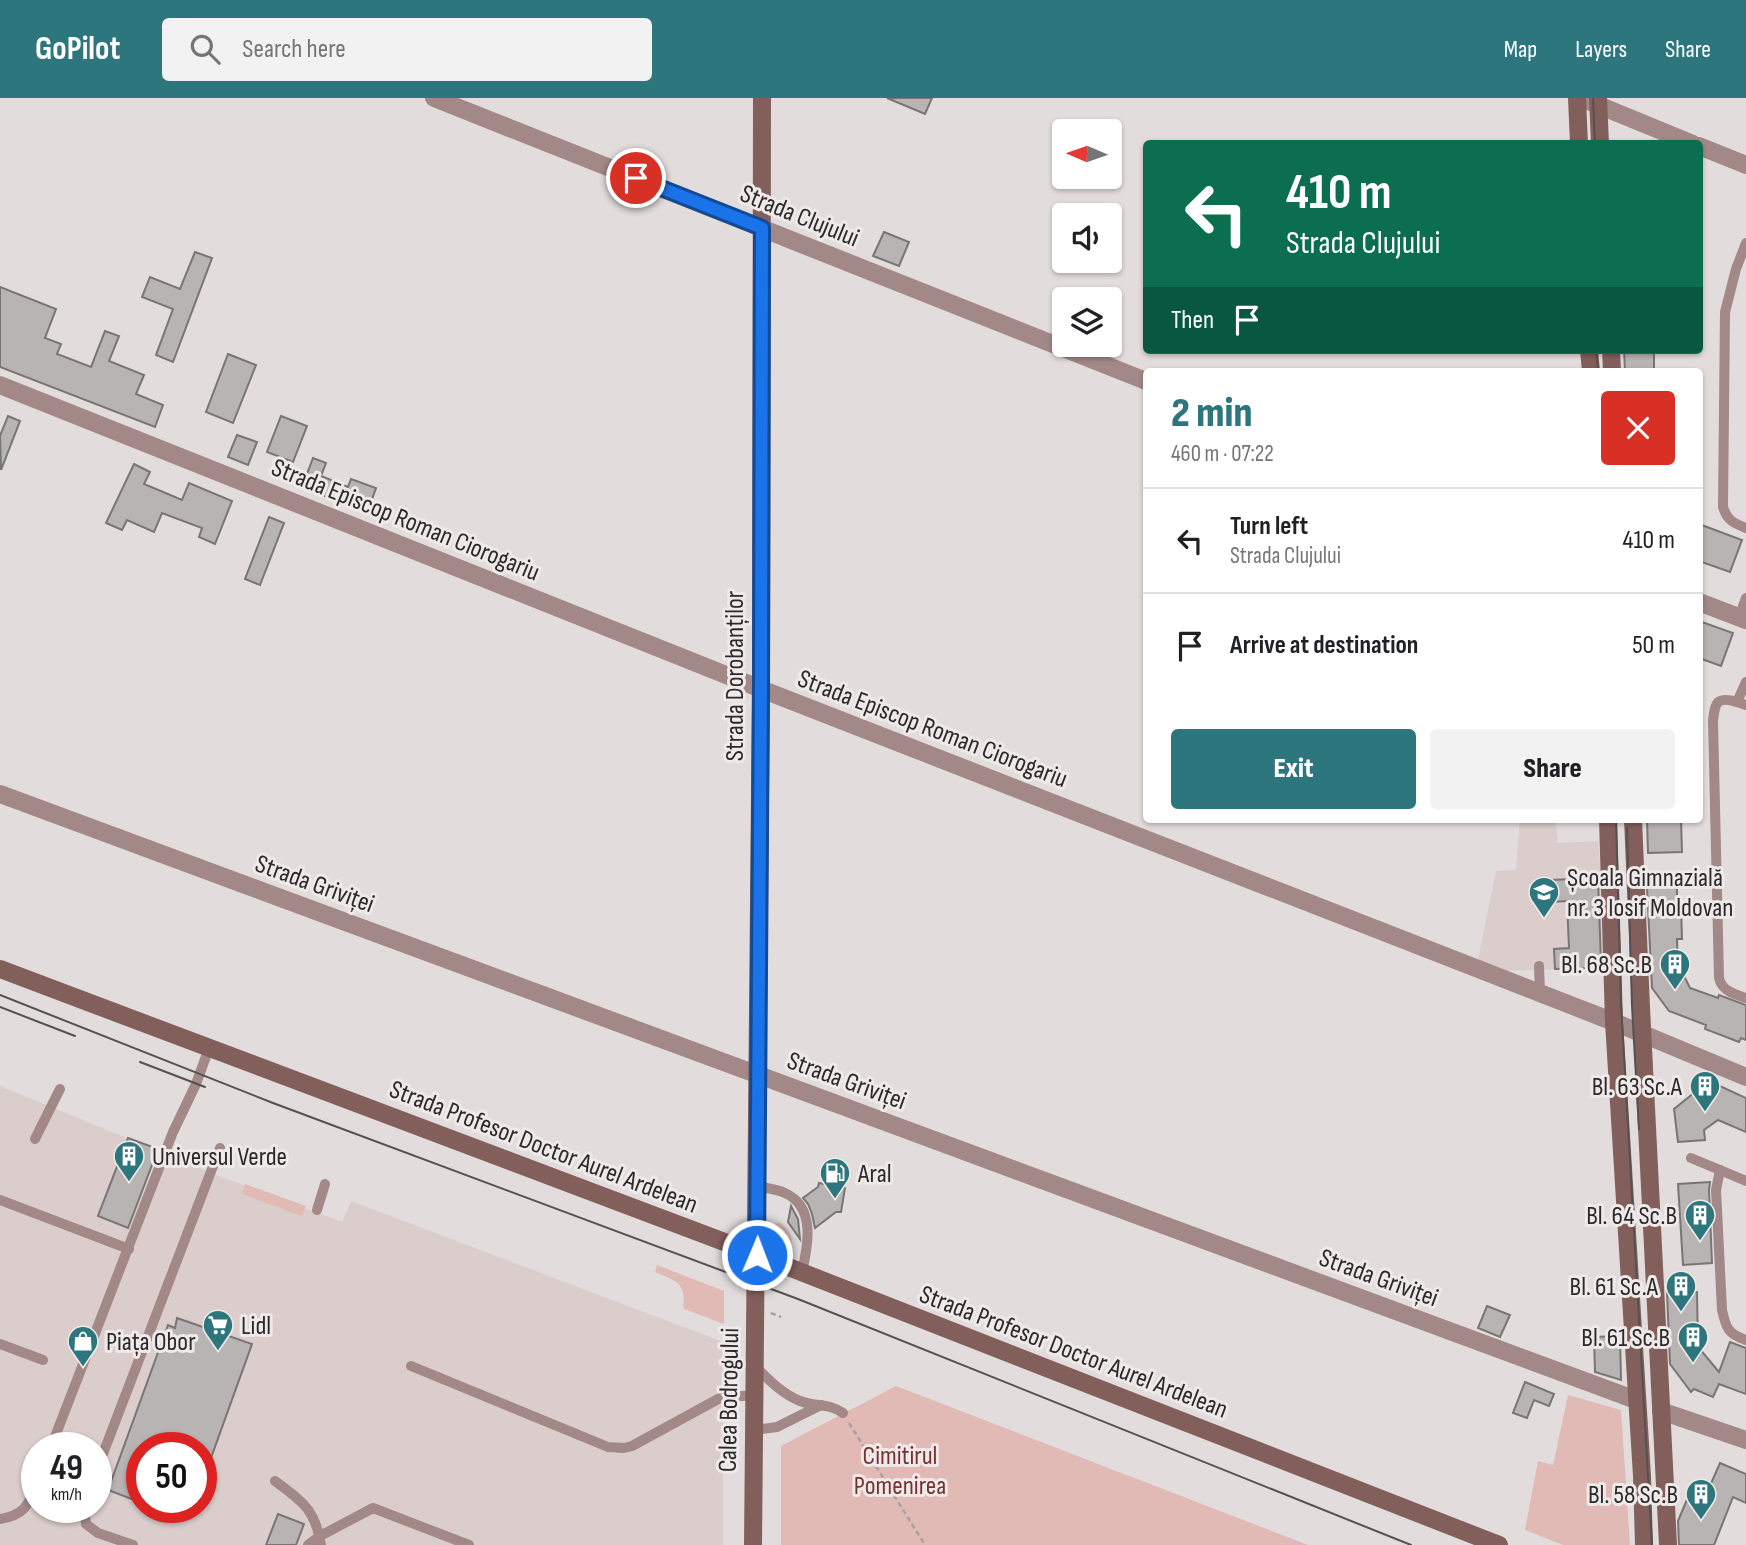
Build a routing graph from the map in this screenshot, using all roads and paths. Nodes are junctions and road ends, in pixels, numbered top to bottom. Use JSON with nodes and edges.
{"nodes":[{"id":1,"x":434,"y":98,"type":"edge"},
{"id":2,"x":762,"y":98,"type":"edge"},
{"id":3,"x":1579,"y":98,"type":"edge"},
{"id":4,"x":1598,"y":102,"type":"edge"},
{"id":5,"x":1579,"y":140,"type":"edge"},
{"id":6,"x":1600,"y":140,"type":"edge"},
{"id":7,"x":1684,"y":140,"type":"edge"},
{"id":8,"x":1703,"y":148,"type":"edge"},
{"id":9,"x":1746,"y":165,"type":"edge"},
{"id":10,"x":762,"y":228,"type":"junction"},
{"id":11,"x":1746,"y":243,"type":"edge"},
{"id":12,"x":1143,"y":380,"type":"edge"},
{"id":13,"x":0,"y":385,"type":"edge"},
{"id":14,"x":1746,"y":528,"type":"edge"},
{"id":15,"x":1746,"y":598,"type":"edge"},
{"id":16,"x":1703,"y":604,"type":"edge"},
{"id":17,"x":1742,"y":619,"type":"edge"},
{"id":18,"x":1746,"y":682,"type":"edge"},
{"id":19,"x":761,"y":689,"type":"junction"},
{"id":20,"x":1742,"y":704,"type":"edge"},
{"id":21,"x":0,"y":794,"type":"edge"},
{"id":22,"x":1608,"y":823,"type":"edge"},
{"id":23,"x":1633,"y":823,"type":"edge"},
{"id":24,"x":1539,"y":966,"type":"dead end"},
{"id":25,"x":0,"y":969,"type":"edge"},
{"id":26,"x":1540,"y":993,"type":"junction"},
{"id":27,"x":1746,"y":998,"type":"edge"},
{"id":28,"x":1614,"y":1023,"type":"junction"},
{"id":29,"x":1643,"y":1034,"type":"junction"},
{"id":30,"x":209,"y":1048,"type":"junction"},
{"id":31,"x":758,"y":1075,"type":"junction"},
{"id":32,"x":1746,"y":1077,"type":"edge"},
{"id":33,"x":60,"y":1089,"type":"dead end"},
{"id":34,"x":35,"y":1139,"type":"dead end"},
{"id":35,"x":220,"y":1148,"type":"dead end"},
{"id":36,"x":1691,"y":1158,"type":"dead end"},
{"id":37,"x":1720,"y":1170,"type":"junction"},
{"id":38,"x":1746,"y":1181,"type":"edge"},
{"id":39,"x":325,"y":1184,"type":"dead end"},
{"id":40,"x":758,"y":1186,"type":"junction"},
{"id":41,"x":0,"y":1200,"type":"edge"},
{"id":42,"x":317,"y":1210,"type":"dead end"},
{"id":43,"x":129,"y":1249,"type":"junction"},
{"id":44,"x":757,"y":1255,"type":"junction"},
{"id":45,"x":802,"y":1272,"type":"junction"},
{"id":46,"x":1746,"y":1340,"type":"edge"},
{"id":47,"x":0,"y":1344,"type":"edge"},
{"id":48,"x":43,"y":1360,"type":"dead end"},
{"id":49,"x":411,"y":1366,"type":"dead end"},
{"id":50,"x":754,"y":1366,"type":"junction"},
{"id":51,"x":754,"y":1395,"type":"junction"},
{"id":52,"x":1636,"y":1401,"type":"junction"},
{"id":53,"x":821,"y":1405,"type":"junction"},
{"id":54,"x":1661,"y":1410,"type":"junction"},
{"id":55,"x":843,"y":1413,"type":"joint"},
{"id":56,"x":754,"y":1430,"type":"junction"},
{"id":57,"x":57,"y":1432,"type":"edge"},
{"id":58,"x":111,"y":1432,"type":"edge"},
{"id":59,"x":1746,"y":1440,"type":"edge"},
{"id":60,"x":275,"y":1481,"type":"dead end"},
{"id":61,"x":21,"y":1512,"type":"edge"},
{"id":62,"x":0,"y":1519,"type":"edge"},
{"id":63,"x":86,"y":1523,"type":"edge"},
{"id":64,"x":321,"y":1541,"type":"edge"},
{"id":65,"x":133,"y":1545,"type":"edge"},
{"id":66,"x":308,"y":1545,"type":"edge"},
{"id":67,"x":469,"y":1545,"type":"edge"},
{"id":68,"x":753,"y":1545,"type":"edge"},
{"id":69,"x":925,"y":1545,"type":"edge"},
{"id":70,"x":1499,"y":1545,"type":"edge"},
{"id":71,"x":1644,"y":1545,"type":"edge"},
{"id":72,"x":1668,"y":1545,"type":"edge"}],
"edges":[{"from":1,"to":10,"type":"street","name":"Strada Clujului"},
{"from":2,"to":10,"type":"main road","name":"Strada Dorobanților"},
{"from":3,"to":4,"type":"street"},
{"from":3,"to":5,"type":"main road"},
{"from":4,"to":6,"type":"main road"},
{"from":4,"to":7,"type":"street"},
{"from":8,"to":9,"type":"street"},
{"from":10,"to":12,"type":"street","name":"Strada Clujului"},
{"from":10,"to":19,"type":"main road","name":"Strada Dorobanților"},
{"from":11,"to":14,"type":"lane"},
{"from":13,"to":19,"type":"street","name":"Strada Episcop Roman Ciorogariu"},
{"from":15,"to":17,"type":"lane"},
{"from":16,"to":17,"type":"street"},
{"from":18,"to":20,"type":"lane"},
{"from":19,"to":26,"type":"street","name":"Strada Episcop Roman Ciorogariu"},
{"from":19,"to":31,"type":"main road","name":"Strada Dorobanților"},
{"from":20,"to":27,"type":"lane"},
{"from":21,"to":31,"type":"street","name":"Strada Griviței"},
{"from":22,"to":28,"type":"main road"},
{"from":23,"to":29,"type":"main road"},
{"from":24,"to":26,"type":"lane"},
{"from":25,"to":30,"type":"main road","name":"Strada Profesor Doctor Aurel Ardelean"},
{"from":26,"to":28,"type":"street","name":"Strada Episcop Roman Ciorogariu"},
{"from":28,"to":29,"type":"street","name":"Strada Episcop Roman Ciorogariu"},
{"from":28,"to":52,"type":"main road"},
{"from":29,"to":32,"type":"street","name":"Strada Episcop Roman Ciorogariu"},
{"from":29,"to":54,"type":"main road"},
{"from":30,"to":43,"type":"lane"},
{"from":30,"to":44,"type":"main road","name":"Strada Profesor Doctor Aurel Ardelean"},
{"from":31,"to":40,"type":"main road","name":"Strada Dorobanților"},
{"from":31,"to":52,"type":"street","name":"Strada Griviței"},
{"from":33,"to":34,"type":"lane"},
{"from":35,"to":58,"type":"lane"},
{"from":36,"to":37,"type":"lane"},
{"from":37,"to":38,"type":"lane"},
{"from":37,"to":46,"type":"lane"},
{"from":39,"to":42,"type":"lane"},
{"from":40,"to":44,"type":"main road","name":"Strada Dorobanților"},
{"from":40,"to":45,"type":"lane"},
{"from":41,"to":43,"type":"lane"},
{"from":43,"to":57,"type":"lane"},
{"from":44,"to":45,"type":"main road","name":"Strada Profesor Doctor Aurel Ardelean"},
{"from":44,"to":50,"type":"main road","name":"Calea Bodrogului"},
{"from":45,"to":70,"type":"main road","name":"Strada Profesor Doctor Aurel Ardelean"},
{"from":47,"to":48,"type":"lane"},
{"from":49,"to":51,"type":"lane"},
{"from":50,"to":51,"type":"main road","name":"Calea Bodrogului"},
{"from":50,"to":53,"type":"lane"},
{"from":51,"to":56,"type":"main road","name":"Calea Bodrogului"},
{"from":52,"to":71,"type":"main road"},
{"from":53,"to":55,"type":"lane"},
{"from":53,"to":56,"type":"lane"},
{"from":54,"to":59,"type":"street"},
{"from":54,"to":72,"type":"main road"},
{"from":55,"to":69,"type":"path"},
{"from":56,"to":68,"type":"main road","name":"Calea Bodrogului"},
{"from":60,"to":64,"type":"lane"},
{"from":61,"to":62,"type":"lane"},
{"from":63,"to":65,"type":"lane"},
{"from":64,"to":66,"type":"lane"},
{"from":64,"to":67,"type":"lane"}]}
